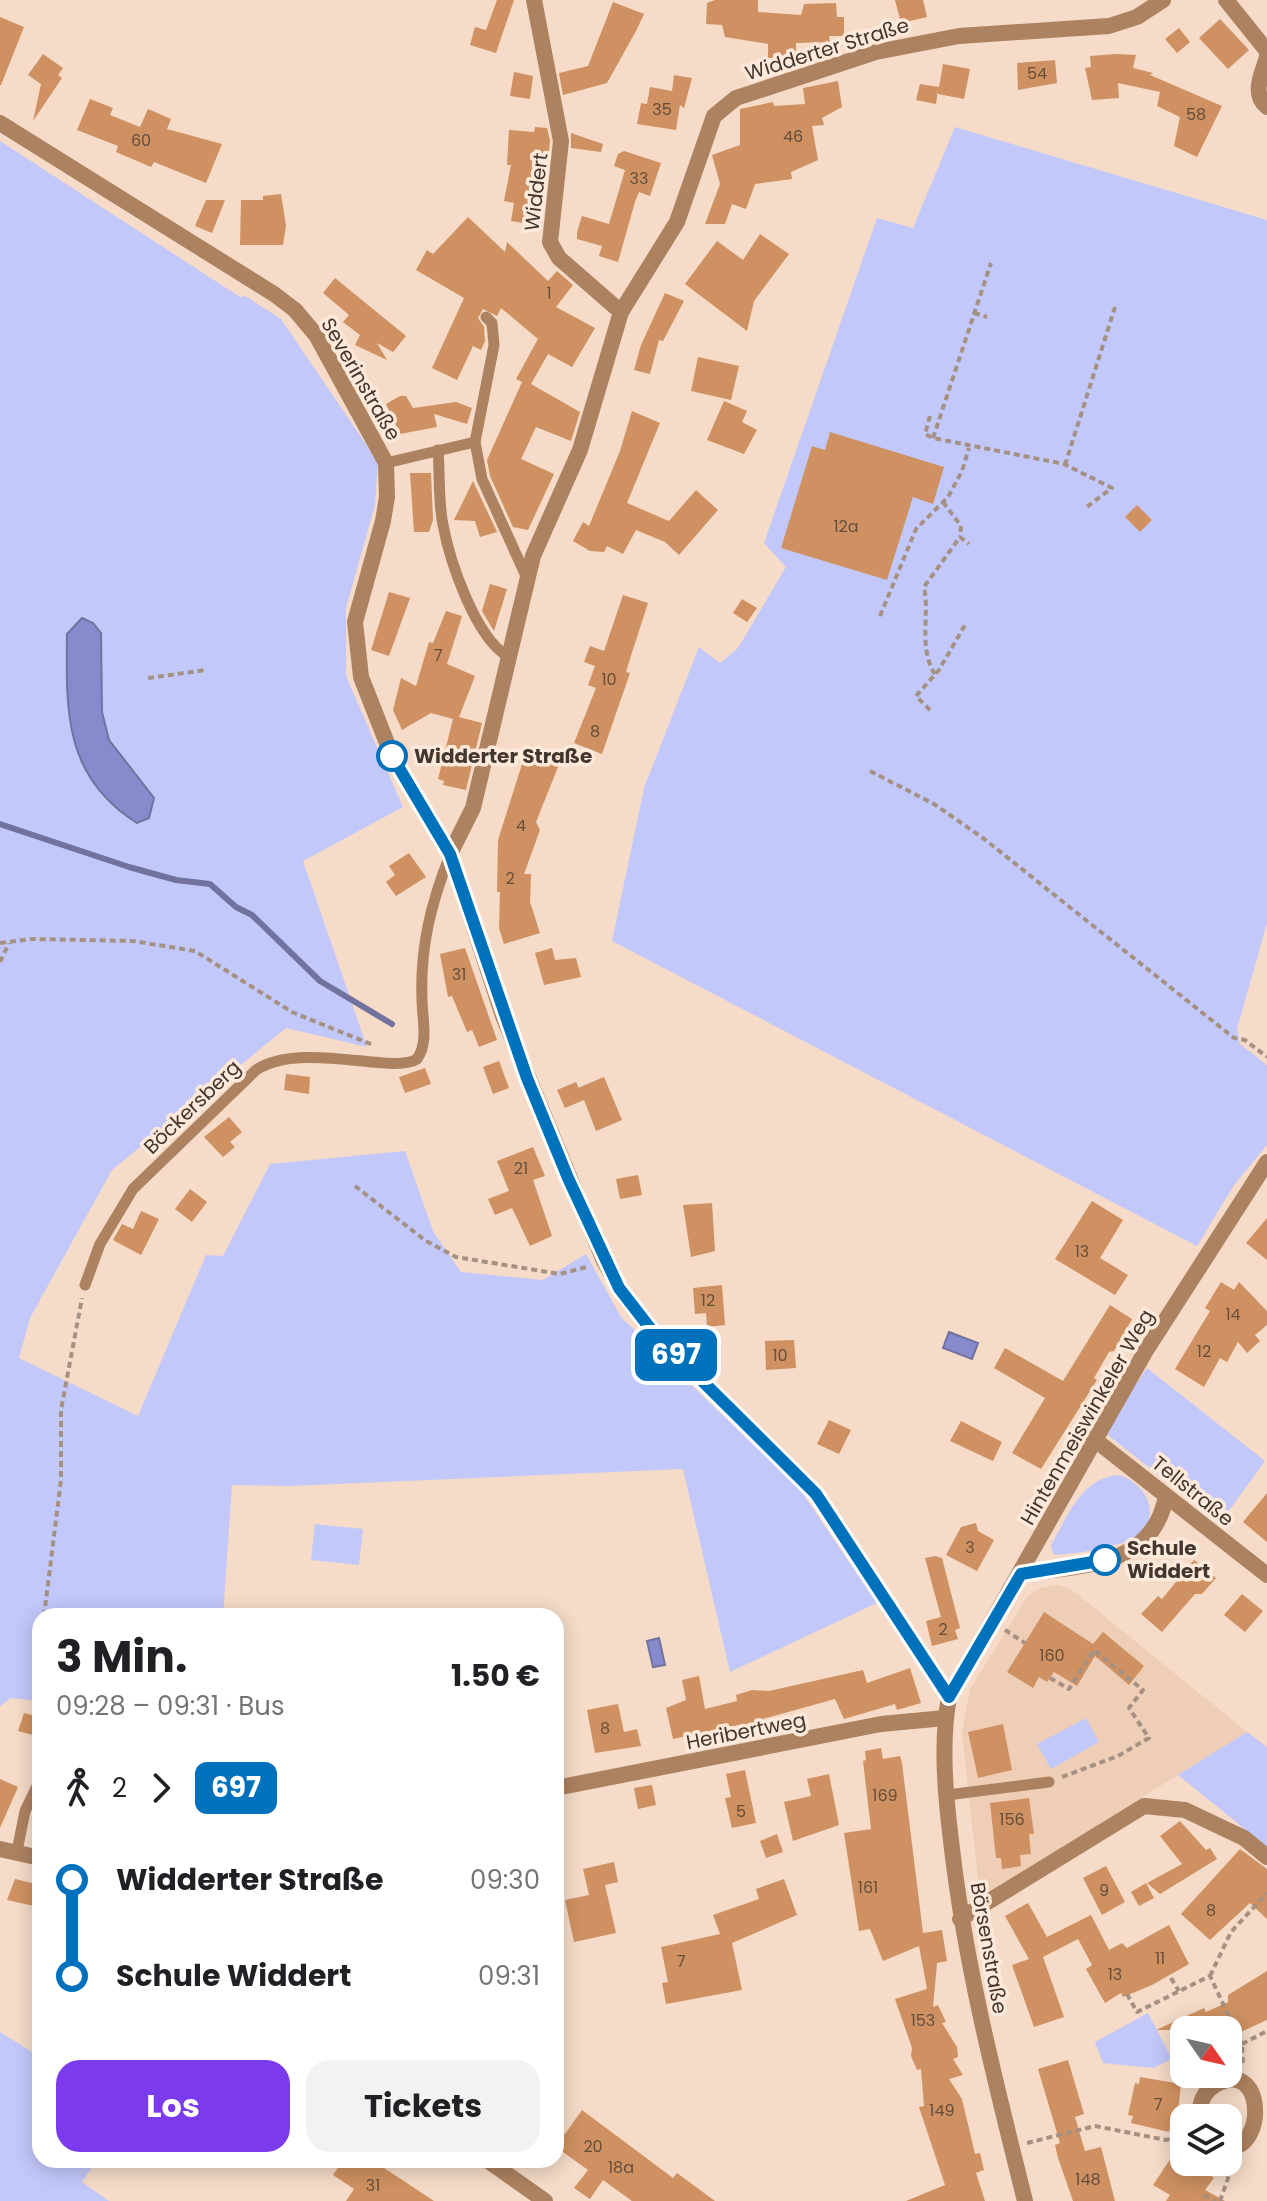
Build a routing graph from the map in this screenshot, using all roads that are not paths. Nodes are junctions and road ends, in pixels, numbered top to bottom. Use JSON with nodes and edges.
{"nodes":[{"id":1,"x":534,"y":0,"type":"edge"},
{"id":2,"x":1163,"y":0,"type":"edge"},
{"id":3,"x":1226,"y":0,"type":"edge"},
{"id":4,"x":1267,"y":51,"type":"edge"},
{"id":5,"x":1267,"y":57,"type":"edge"},
{"id":6,"x":1267,"y":107,"type":"edge"},
{"id":7,"x":0,"y":123,"type":"edge"},
{"id":8,"x":621,"y":312,"type":"junction"},
{"id":9,"x":486,"y":317,"type":"dead end"},
{"id":10,"x":475,"y":442,"type":"junction"},
{"id":11,"x":438,"y":450,"type":"junction"},
{"id":12,"x":386,"y":463,"type":"junction"},
{"id":13,"x":526,"y":576,"type":"junction"},
{"id":14,"x":507,"y":656,"type":"junction"},
{"id":15,"x":450,"y":854,"type":"junction"},
{"id":16,"x":1267,"y":1162,"type":"edge"},
{"id":17,"x":85,"y":1285,"type":"road end"},
{"id":18,"x":1094,"y":1439,"type":"junction"},
{"id":19,"x":1166,"y":1496,"type":"junction"},
{"id":20,"x":1021,"y":1574,"type":"junction"},
{"id":21,"x":1267,"y":1575,"type":"edge"},
{"id":22,"x":949,"y":1697,"type":"junction"},
{"id":23,"x":945,"y":1718,"type":"junction"},
{"id":24,"x":1049,"y":1782,"type":"road end"},
{"id":25,"x":564,"y":1786,"type":"edge"},
{"id":26,"x":947,"y":1795,"type":"junction"},
{"id":27,"x":32,"y":1797,"type":"edge"},
{"id":28,"x":8,"y":1850,"type":"edge"},
{"id":29,"x":32,"y":1856,"type":"edge"},
{"id":30,"x":1267,"y":1857,"type":"edge"},
{"id":31,"x":960,"y":1919,"type":"junction"},
{"id":32,"x":1200,"y":2104,"type":"edge"},
{"id":33,"x":1264,"y":2135,"type":"edge"},
{"id":34,"x":1242,"y":2144,"type":"edge"},
{"id":35,"x":498,"y":2168,"type":"edge"},
{"id":36,"x":545,"y":2201,"type":"edge"},
{"id":37,"x":1025,"y":2201,"type":"edge"}],
"edges":[{"from":1,"to":8,"type":"street","name":"Widdert"},
{"from":2,"to":8,"type":"street","name":"Widderter Straße"},
{"from":3,"to":4,"type":"street"},
{"from":5,"to":6,"type":"street"},
{"from":7,"to":12,"type":"street","name":"Severinstraße"},
{"from":8,"to":13,"type":"street","name":"Widderter Straße"},
{"from":9,"to":10,"type":"lane"},
{"from":10,"to":11,"type":"lane"},
{"from":10,"to":13,"type":"lane"},
{"from":11,"to":12,"type":"lane"},
{"from":11,"to":14,"type":"lane"},
{"from":12,"to":15,"type":"street","name":"Severinstraße"},
{"from":13,"to":14,"type":"street","name":"Widderter Straße"},
{"from":14,"to":15,"type":"street","name":"Widderter Straße"},
{"from":15,"to":17,"type":"lane","name":"Böckersberg"},
{"from":15,"to":22,"type":"street","name":"Severinstraße"},
{"from":16,"to":18,"type":"street","name":"Hintenmeiswinkeler Weg"},
{"from":18,"to":19,"type":"street","name":"Tellstraße"},
{"from":18,"to":20,"type":"street","name":"Hintenmeiswinkeler Weg"},
{"from":19,"to":20,"type":"street"},
{"from":19,"to":21,"type":"street","name":"Tellstraße"},
{"from":20,"to":22,"type":"street","name":"Hintenmeiswinkeler Weg"},
{"from":22,"to":23,"type":"street","name":"Börsenstraße"},
{"from":23,"to":25,"type":"street","name":"Heribertweg"},
{"from":23,"to":26,"type":"street","name":"Börsenstraße"},
{"from":24,"to":26,"type":"lane"},
{"from":26,"to":31,"type":"street","name":"Börsenstraße"},
{"from":27,"to":28,"type":"lane"},
{"from":28,"to":29,"type":"street"},
{"from":30,"to":31,"type":"street"},
{"from":31,"to":37,"type":"street","name":"Börsenstraße"},
{"from":32,"to":33,"type":"street"},
{"from":33,"to":34,"type":"street"},
{"from":35,"to":36,"type":"street"}]}
